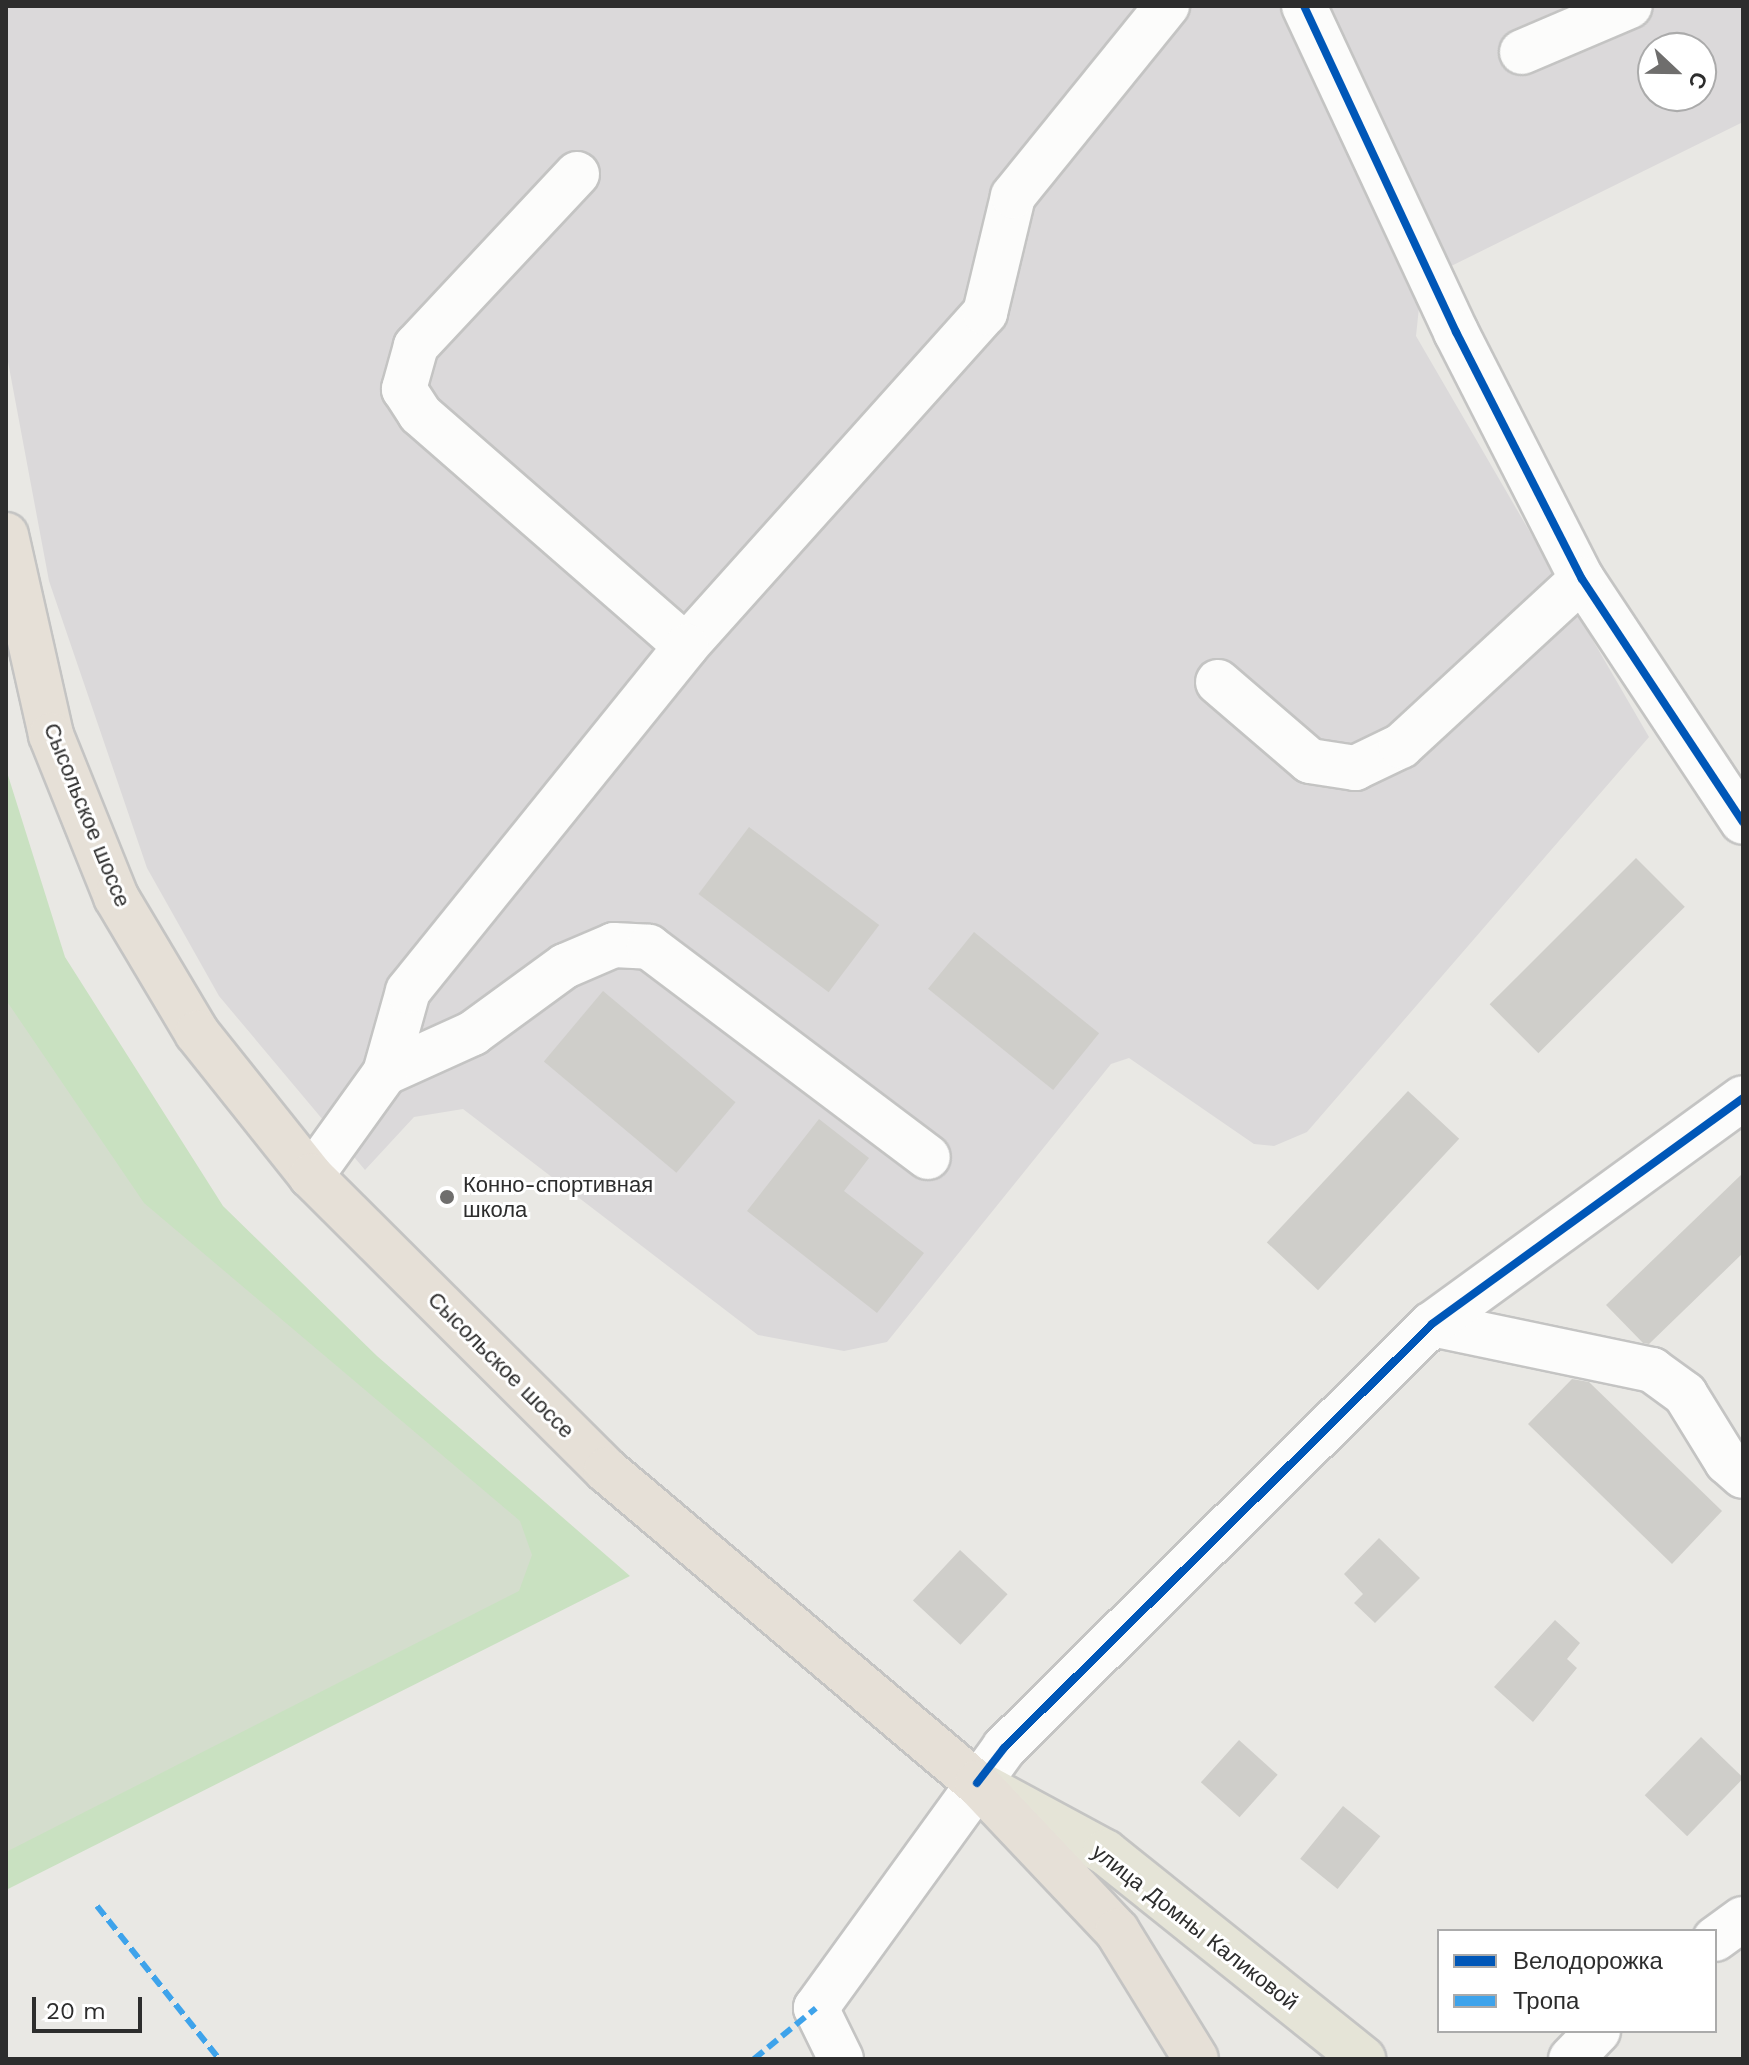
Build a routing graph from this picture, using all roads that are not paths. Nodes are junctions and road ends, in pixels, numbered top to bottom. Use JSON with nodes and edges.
{"nodes":[{"id":1,"x":1167,"y":6,"type":"edge"},
{"id":2,"x":1304,"y":6,"type":"edge"},
{"id":3,"x":1630,"y":6,"type":"edge"},
{"id":4,"x":1522,"y":52,"type":"dead end"},
{"id":5,"x":577,"y":174,"type":"dead end"},
{"id":6,"x":6,"y":535,"type":"edge"},
{"id":7,"x":1582,"y":579,"type":"junction"},
{"id":8,"x":686,"y":646,"type":"junction"},
{"id":9,"x":1218,"y":682,"type":"dead end"},
{"id":10,"x":1743,"y":822,"type":"edge"},
{"id":11,"x":385,"y":1073,"type":"junction"},
{"id":12,"x":1743,"y":1098,"type":"edge"},
{"id":13,"x":928,"y":1157,"type":"dead end"},
{"id":14,"x":311,"y":1176,"type":"junction"},
{"id":15,"x":1432,"y":1324,"type":"junction"},
{"id":16,"x":1743,"y":1476,"type":"edge"},
{"id":17,"x":977,"y":1783,"type":"junction"},
{"id":18,"x":1743,"y":1919,"type":"edge"},
{"id":19,"x":1717,"y":1938,"type":"edge"},
{"id":20,"x":1596,"y":2033,"type":"edge"},
{"id":21,"x":841,"y":2059,"type":"edge"},
{"id":22,"x":1196,"y":2059,"type":"edge"},
{"id":23,"x":1363,"y":2059,"type":"edge"},
{"id":24,"x":1571,"y":2059,"type":"edge"}],
"edges":[{"from":1,"to":8,"type":"street"},
{"from":2,"to":7,"type":"street"},
{"from":3,"to":4,"type":"street"},
{"from":5,"to":8,"type":"street"},
{"from":6,"to":14,"type":"highway","name":"Сысольское шоссе"},
{"from":7,"to":9,"type":"street"},
{"from":7,"to":10,"type":"street"},
{"from":8,"to":11,"type":"street"},
{"from":11,"to":13,"type":"street"},
{"from":11,"to":14,"type":"street"},
{"from":12,"to":15,"type":"street"},
{"from":14,"to":17,"type":"highway","name":"Сысольское шоссе"},
{"from":15,"to":16,"type":"street"},
{"from":15,"to":17,"type":"street"},
{"from":17,"to":21,"type":"street"},
{"from":17,"to":22,"type":"highway","name":"Сысольское шоссе"},
{"from":17,"to":23,"type":"main road","name":"улица Домны Каликовой"},
{"from":18,"to":19,"type":"street"},
{"from":20,"to":24,"type":"street"}]}
